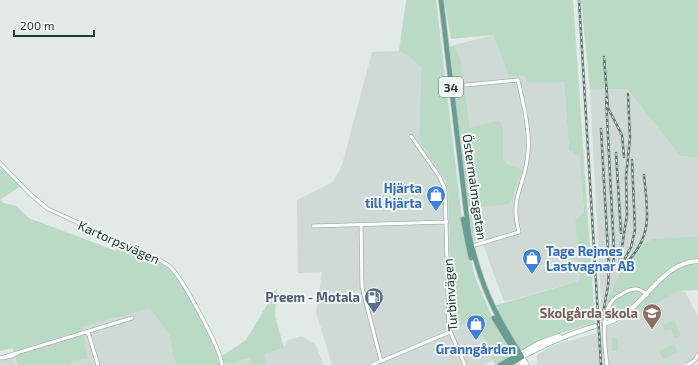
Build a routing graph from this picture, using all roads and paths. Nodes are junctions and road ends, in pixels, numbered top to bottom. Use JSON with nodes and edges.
{"nodes":[{"id":1,"x":440,"y":0,"type":"edge"},
{"id":2,"x":466,"y":85,"type":"dead end"},
{"id":3,"x":411,"y":136,"type":"dead end"},
{"id":4,"x":0,"y":162,"type":"edge"},
{"id":5,"x":446,"y":222,"type":"junction"},
{"id":6,"x":361,"y":224,"type":"junction"},
{"id":7,"x":313,"y":226,"type":"dead end"},
{"id":8,"x":470,"y":246,"type":"junction"},
{"id":9,"x":698,"y":261,"type":"edge"},
{"id":10,"x":647,"y":294,"type":"junction"},
{"id":11,"x":132,"y":318,"type":"dead end"},
{"id":12,"x":607,"y":323,"type":"tunnel mouth"},
{"id":13,"x":595,"y":326,"type":"tunnel mouth"},
{"id":14,"x":88,"y":332,"type":"junction"},
{"id":15,"x":450,"y":332,"type":"junction"},
{"id":16,"x":698,"y":354,"type":"edge"},
{"id":17,"x":519,"y":356,"type":"junction"},
{"id":18,"x":0,"y":358,"type":"edge"},
{"id":19,"x":381,"y":361,"type":"junction"},
{"id":20,"x":98,"y":365,"type":"edge"},
{"id":21,"x":222,"y":365,"type":"edge"},
{"id":22,"x":372,"y":365,"type":"edge"},
{"id":23,"x":465,"y":365,"type":"edge"},
{"id":24,"x":500,"y":365,"type":"edge"},
{"id":25,"x":508,"y":365,"type":"edge"},
{"id":26,"x":522,"y":365,"type":"edge"},
{"id":27,"x":527,"y":365,"type":"edge"},
{"id":28,"x":607,"y":365,"type":"edge"},
{"id":29,"x":687,"y":365,"type":"edge"}],
"edges":[{"from":1,"to":8,"type":"main road","name":"Östermalmsgatan","number":"34"},
{"from":2,"to":8,"type":"street"},
{"from":3,"to":5,"type":"street","name":"Turbinvägen"},
{"from":4,"to":21,"type":"street","name":"Kartorpsvägen"},
{"from":5,"to":6,"type":"street"},
{"from":5,"to":15,"type":"street","name":"Turbinvägen"},
{"from":6,"to":7,"type":"street"},
{"from":6,"to":19,"type":"street"},
{"from":8,"to":17,"type":"main road","name":"Östermalmsgatan","number":"34"},
{"from":9,"to":10,"type":"street"},
{"from":10,"to":12,"type":"street"},
{"from":10,"to":28,"type":"street"},
{"from":11,"to":14,"type":"street"},
{"from":13,"to":17,"type":"street"},
{"from":14,"to":18,"type":"street"},
{"from":14,"to":20,"type":"street"},
{"from":15,"to":19,"type":"street"},
{"from":15,"to":23,"type":"street","name":"Turbinvägen"},
{"from":16,"to":29,"type":"street"},
{"from":17,"to":24,"type":"main road"},
{"from":17,"to":25,"type":"main road"},
{"from":17,"to":26,"type":"street","name":"Östermalmsgatan"},
{"from":17,"to":27,"type":"street","name":"Östermalmsgatan"},
{"from":19,"to":22,"type":"street"}]}
